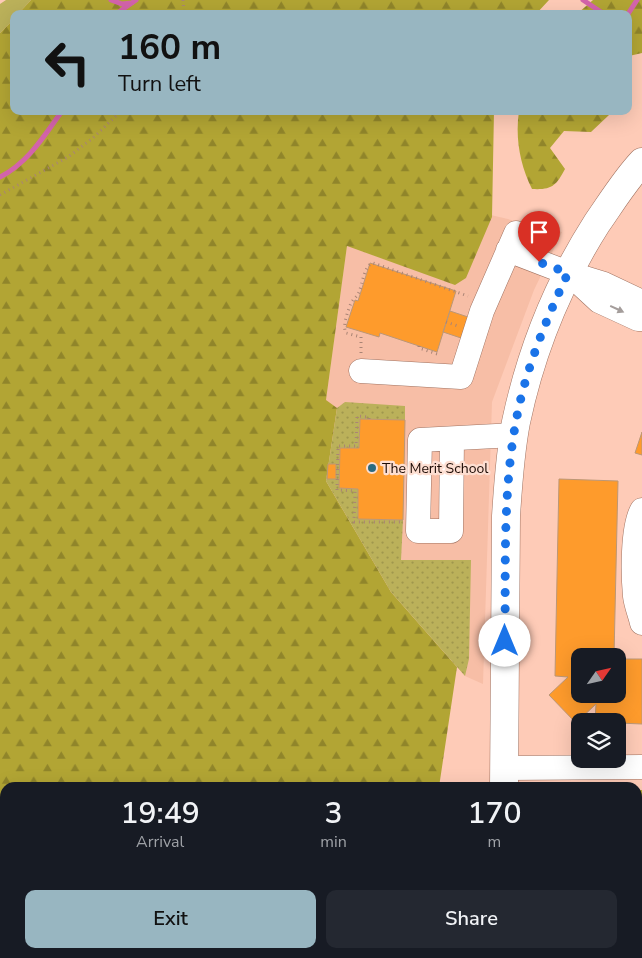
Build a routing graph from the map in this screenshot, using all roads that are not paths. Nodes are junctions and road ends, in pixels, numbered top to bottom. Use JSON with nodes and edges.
{"nodes":[{"id":1,"x":642,"y":162,"type":"edge"},
{"id":2,"x":568,"y":273,"type":"junction"},
{"id":3,"x":642,"y":302,"type":"edge"},
{"id":4,"x":642,"y":319,"type":"edge"},
{"id":5,"x":361,"y":371,"type":"road end"},
{"id":6,"x":514,"y":435,"type":"junction"},
{"id":7,"x":452,"y":439,"type":"dead end"},
{"id":8,"x":642,"y":510,"type":"edge"},
{"id":9,"x":642,"y":623,"type":"edge"},
{"id":10,"x":642,"y":766,"type":"edge"},
{"id":11,"x":504,"y":778,"type":"edge"}],
"edges":[{"from":1,"to":2,"type":"main road"},
{"from":2,"to":3,"type":"street"},
{"from":2,"to":4,"type":"street","one_way":true},
{"from":2,"to":5,"type":"street"},
{"from":2,"to":6,"type":"main road"},
{"from":6,"to":7,"type":"street"},
{"from":6,"to":11,"type":"main road"},
{"from":8,"to":9,"type":"street"},
{"from":10,"to":11,"type":"street"}]}
